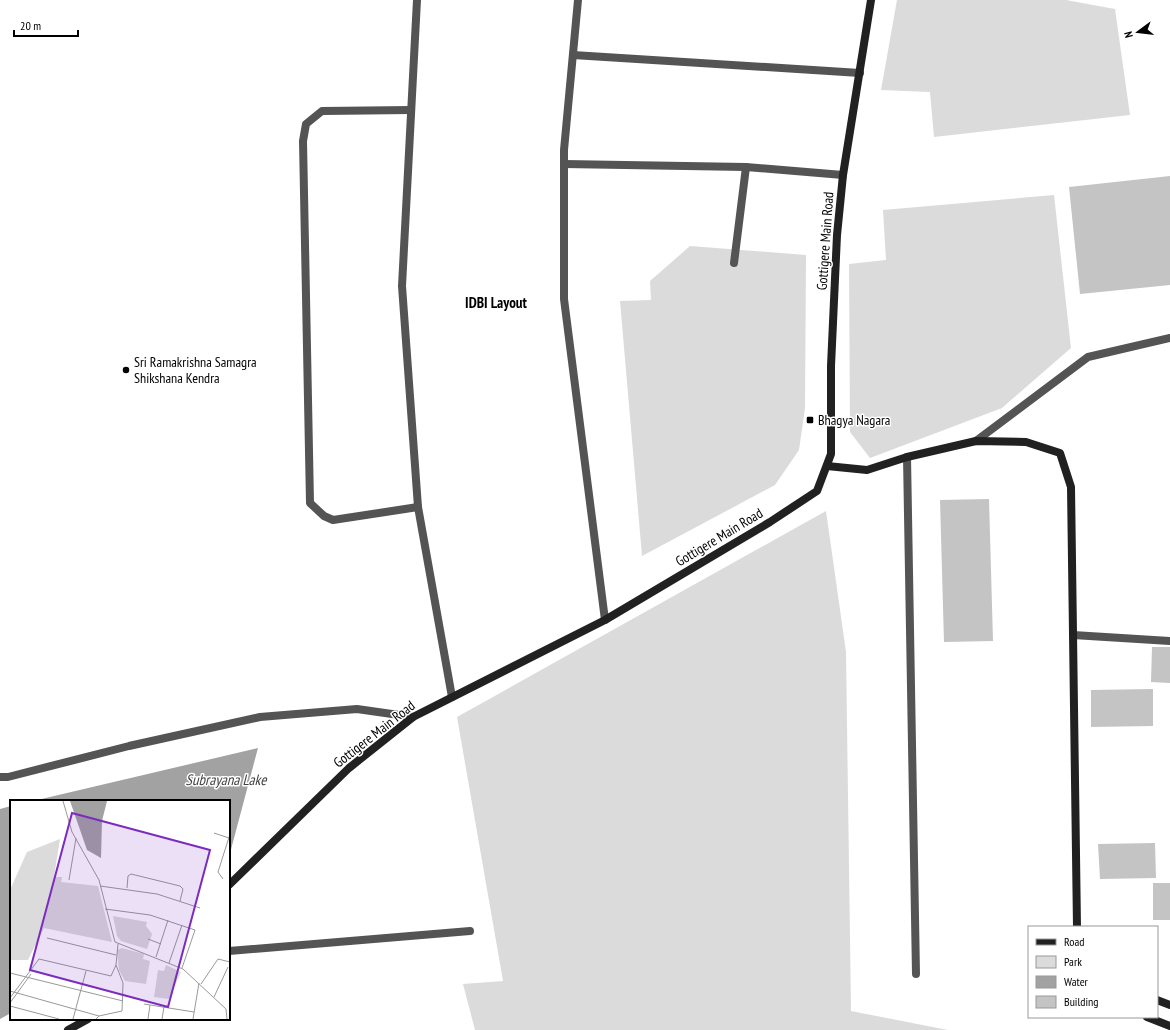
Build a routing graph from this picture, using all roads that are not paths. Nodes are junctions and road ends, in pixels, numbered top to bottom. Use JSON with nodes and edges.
{"nodes":[{"id":1,"x":417,"y":0,"type":"edge"},
{"id":2,"x":578,"y":0,"type":"edge"},
{"id":3,"x":871,"y":0,"type":"edge"},
{"id":4,"x":573,"y":55,"type":"junction"},
{"id":5,"x":860,"y":73,"type":"junction"},
{"id":6,"x":411,"y":110,"type":"junction"},
{"id":7,"x":564,"y":164,"type":"junction"},
{"id":8,"x":746,"y":167,"type":"junction"},
{"id":9,"x":843,"y":175,"type":"junction"},
{"id":10,"x":734,"y":263,"type":"dead end"},
{"id":11,"x":1170,"y":338,"type":"edge"},
{"id":12,"x":976,"y":440,"type":"junction"},
{"id":13,"x":907,"y":457,"type":"junction"},
{"id":14,"x":827,"y":466,"type":"junction"},
{"id":15,"x":418,"y":507,"type":"junction"},
{"id":16,"x":604,"y":620,"type":"junction"},
{"id":17,"x":1073,"y":635,"type":"junction"},
{"id":18,"x":1170,"y":641,"type":"edge"},
{"id":19,"x":452,"y":697,"type":"junction"},
{"id":20,"x":413,"y":717,"type":"junction"},
{"id":21,"x":0,"y":778,"type":"edge"},
{"id":22,"x":230,"y":884,"type":"edge"},
{"id":23,"x":1077,"y":926,"type":"edge"},
{"id":24,"x":470,"y":931,"type":"dead end"},
{"id":25,"x":230,"y":951,"type":"edge"},
{"id":26,"x":916,"y":974,"type":"dead end"},
{"id":27,"x":1158,"y":1000,"type":"edge"},
{"id":28,"x":1170,"y":1005,"type":"edge"},
{"id":29,"x":1150,"y":1018,"type":"edge"},
{"id":30,"x":86,"y":1020,"type":"edge"},
{"id":31,"x":1170,"y":1026,"type":"edge"},
{"id":32,"x":68,"y":1030,"type":"edge"}],
"edges":[{"from":1,"to":6,"type":"street"},
{"from":2,"to":4,"type":"street"},
{"from":3,"to":5,"type":"street","name":"Gottigere Main Road"},
{"from":4,"to":5,"type":"street"},
{"from":4,"to":7,"type":"street"},
{"from":5,"to":9,"type":"street","name":"Gottigere Main Road"},
{"from":6,"to":15,"type":"street"},
{"from":6,"to":15,"type":"street"},
{"from":7,"to":8,"type":"street"},
{"from":7,"to":16,"type":"street"},
{"from":8,"to":9,"type":"street"},
{"from":8,"to":10,"type":"street"},
{"from":9,"to":14,"type":"street","name":"Gottigere Main Road"},
{"from":11,"to":12,"type":"street"},
{"from":12,"to":13,"type":"street"},
{"from":12,"to":17,"type":"street"},
{"from":13,"to":14,"type":"street"},
{"from":13,"to":26,"type":"street"},
{"from":14,"to":16,"type":"street","name":"Gottigere Main Road"},
{"from":15,"to":19,"type":"street"},
{"from":16,"to":19,"type":"street","name":"Gottigere Main Road"},
{"from":17,"to":18,"type":"street"},
{"from":17,"to":23,"type":"street"},
{"from":19,"to":20,"type":"street","name":"Gottigere Main Road"},
{"from":20,"to":21,"type":"street"},
{"from":20,"to":22,"type":"street","name":"Gottigere Main Road"},
{"from":24,"to":25,"type":"street"},
{"from":27,"to":28,"type":"street"},
{"from":29,"to":31,"type":"street"},
{"from":30,"to":32,"type":"street"}]}
